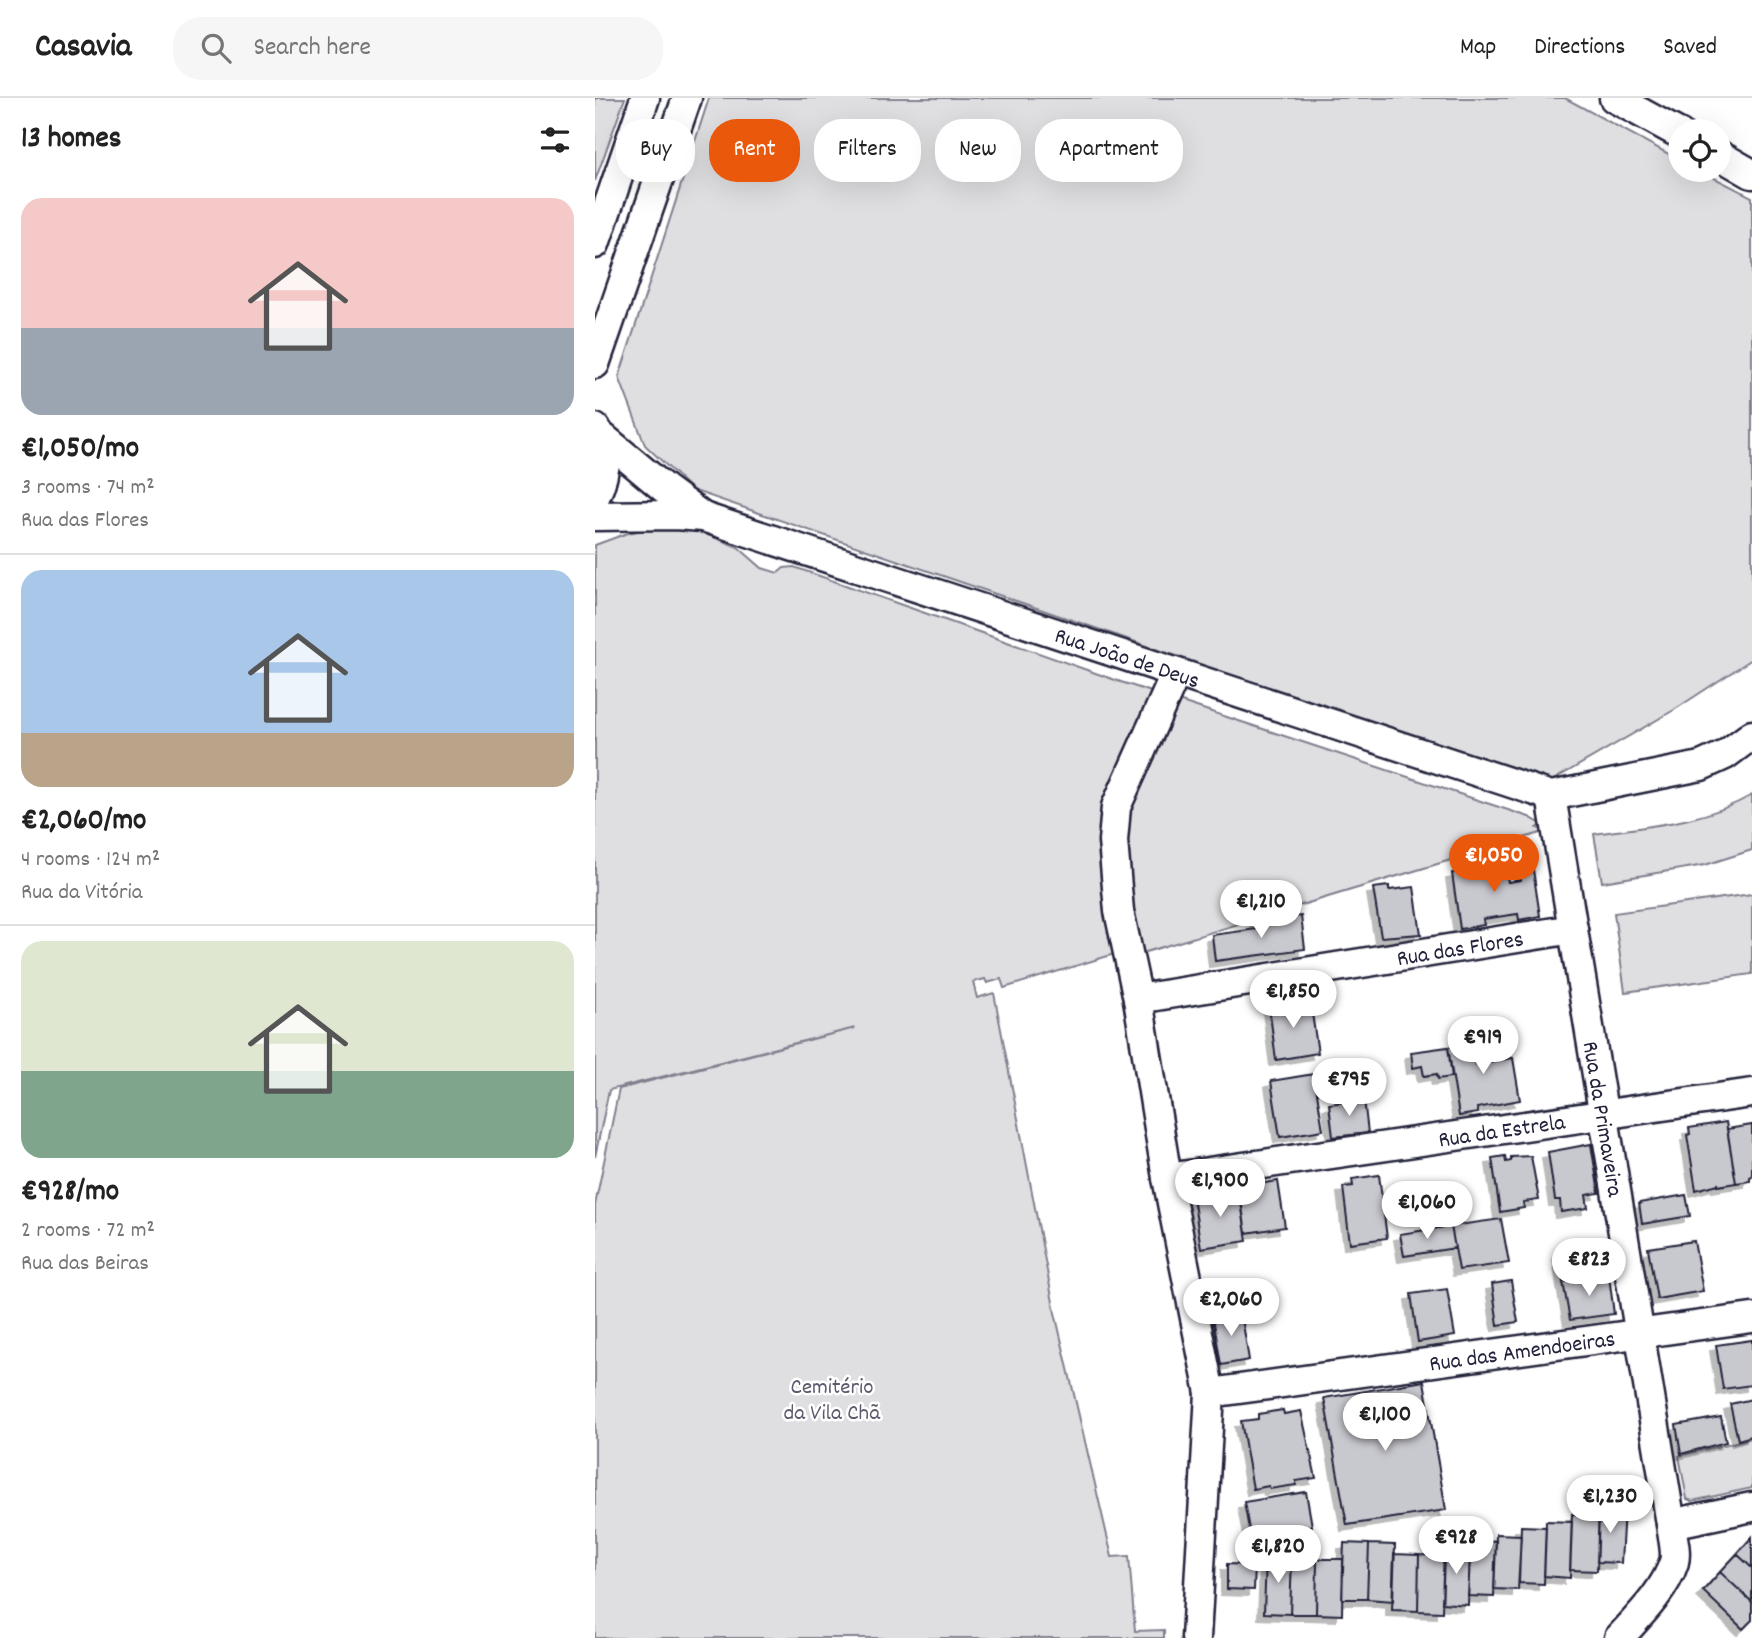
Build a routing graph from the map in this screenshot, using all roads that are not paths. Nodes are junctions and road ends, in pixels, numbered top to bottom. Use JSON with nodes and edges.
{"nodes":[{"id":1,"x":645,"y":98,"type":"edge"},
{"id":2,"x":687,"y":98,"type":"edge"},
{"id":3,"x":1614,"y":98,"type":"edge"},
{"id":4,"x":1668,"y":127,"type":"edge"},
{"id":5,"x":1731,"y":162,"type":"edge"},
{"id":6,"x":1752,"y":174,"type":"edge"},
{"id":7,"x":595,"y":245,"type":"edge"},
{"id":8,"x":632,"y":260,"type":"junction"},
{"id":9,"x":595,"y":364,"type":"edge"},
{"id":10,"x":597,"y":431,"type":"edge"},
{"id":11,"x":595,"y":497,"type":"edge"},
{"id":12,"x":595,"y":516,"type":"edge"},
{"id":13,"x":703,"y":517,"type":"junction"},
{"id":14,"x":1177,"y":673,"type":"junction"},
{"id":15,"x":1752,"y":736,"type":"edge"},
{"id":16,"x":1551,"y":796,"type":"junction"},
{"id":17,"x":1573,"y":929,"type":"junction"},
{"id":18,"x":1138,"y":999,"type":"junction"},
{"id":19,"x":1752,"y":1093,"type":"edge"},
{"id":20,"x":1603,"y":1115,"type":"junction"},
{"id":21,"x":1167,"y":1178,"type":"junction"},
{"id":22,"x":1752,"y":1318,"type":"edge"},
{"id":23,"x":1639,"y":1334,"type":"junction"},
{"id":24,"x":1210,"y":1393,"type":"junction"},
{"id":25,"x":1752,"y":1507,"type":"edge"},
{"id":26,"x":1671,"y":1524,"type":"junction"},
{"id":27,"x":1196,"y":1638,"type":"edge"},
{"id":28,"x":1619,"y":1638,"type":"edge"}],
"edges":[{"from":1,"to":7,"type":"street"},
{"from":2,"to":8,"type":"street"},
{"from":3,"to":4,"type":"street"},
{"from":5,"to":6,"type":"street"},
{"from":7,"to":8,"type":"street"},
{"from":8,"to":9,"type":"street"},
{"from":10,"to":11,"type":"street"},
{"from":10,"to":13,"type":"street","name":"Rua João de Deus"},
{"from":12,"to":13,"type":"street","name":"Rua João de Deus"},
{"from":13,"to":14,"type":"street","name":"Rua João de Deus"},
{"from":14,"to":16,"type":"street","name":"Rua João de Deus"},
{"from":14,"to":18,"type":"street"},
{"from":15,"to":16,"type":"street"},
{"from":16,"to":17,"type":"street","name":"Rua da Primaveira"},
{"from":17,"to":18,"type":"street","name":"Rua das Flores"},
{"from":17,"to":20,"type":"street","name":"Rua da Primaveira"},
{"from":18,"to":21,"type":"street"},
{"from":19,"to":20,"type":"street","name":"Rua da Estrela"},
{"from":20,"to":21,"type":"street","name":"Rua da Estrela"},
{"from":20,"to":23,"type":"street","name":"Rua da Primaveira"},
{"from":21,"to":24,"type":"street"},
{"from":22,"to":23,"type":"street","name":"Rua das Amendoeiras"},
{"from":23,"to":24,"type":"street","name":"Rua das Amendoeiras"},
{"from":23,"to":26,"type":"street","name":"Rua da Primaveira"},
{"from":24,"to":27,"type":"street"},
{"from":25,"to":26,"type":"street"},
{"from":26,"to":28,"type":"street","name":"Rua da Primaveira"}]}
